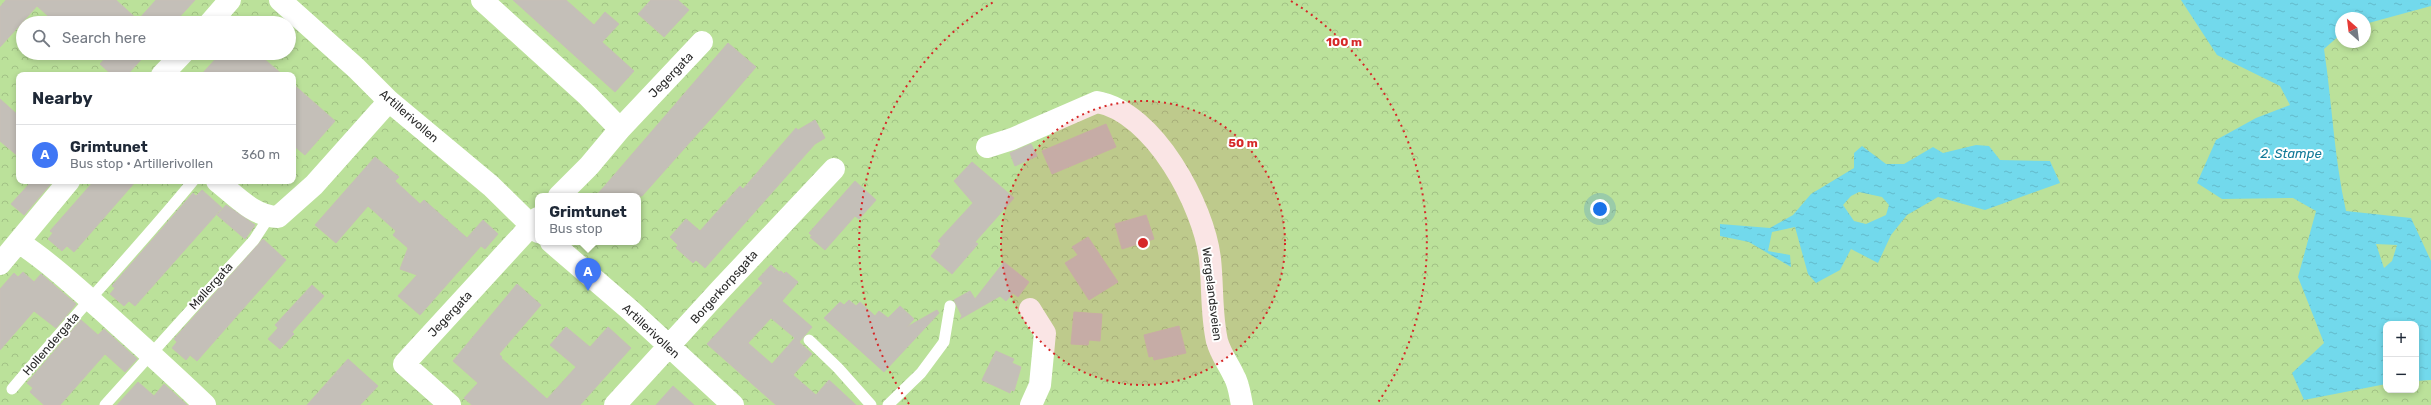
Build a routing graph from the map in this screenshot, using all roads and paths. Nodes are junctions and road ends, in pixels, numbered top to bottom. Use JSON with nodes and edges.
{"nodes":[{"id":1,"x":230,"y":0,"type":"edge"},
{"id":2,"x":280,"y":0,"type":"edge"},
{"id":3,"x":482,"y":0,"type":"edge"},
{"id":4,"x":216,"y":16,"type":"edge"},
{"id":5,"x":702,"y":42,"type":"dead end"},
{"id":6,"x":176,"y":60,"type":"edge"},
{"id":7,"x":165,"y":72,"type":"edge"},
{"id":8,"x":389,"y":101,"type":"junction"},
{"id":9,"x":620,"y":129,"type":"junction"},
{"id":10,"x":987,"y":147,"type":"dead end"},
{"id":11,"x":834,"y":169,"type":"dead end"},
{"id":12,"x":67,"y":184,"type":"edge"},
{"id":13,"x":190,"y":184,"type":"edge"},
{"id":14,"x":221,"y":184,"type":"edge"},
{"id":15,"x":562,"y":193,"type":"edge"},
{"id":16,"x":269,"y":217,"type":"junction"},
{"id":17,"x":535,"y":225,"type":"edge"},
{"id":18,"x":535,"y":227,"type":"edge"},
{"id":19,"x":20,"y":243,"type":"junction"},
{"id":20,"x":554,"y":245,"type":"edge"},
{"id":21,"x":0,"y":264,"type":"edge"},
{"id":22,"x":90,"y":299,"type":"junction"},
{"id":23,"x":950,"y":306,"type":"dead end"},
{"id":24,"x":1030,"y":309,"type":"dead end"},
{"id":25,"x":809,"y":340,"type":"dead end"},
{"id":26,"x":668,"y":346,"type":"junction"},
{"id":27,"x":150,"y":353,"type":"junction"},
{"id":28,"x":12,"y":389,"type":"dead end"},
{"id":29,"x":105,"y":405,"type":"edge"},
{"id":30,"x":205,"y":405,"type":"edge"},
{"id":31,"x":450,"y":405,"type":"edge"},
{"id":32,"x":615,"y":405,"type":"edge"},
{"id":33,"x":733,"y":405,"type":"edge"},
{"id":34,"x":871,"y":405,"type":"edge"},
{"id":35,"x":888,"y":405,"type":"edge"},
{"id":36,"x":1031,"y":405,"type":"edge"},
{"id":37,"x":1242,"y":405,"type":"edge"}],
"edges":[{"from":1,"to":4,"type":"street"},
{"from":2,"to":8,"type":"street","name":"Artillerivollen"},
{"from":3,"to":9,"type":"street"},
{"from":5,"to":9,"type":"street","name":"Jegergata"},
{"from":6,"to":7,"type":"street"},
{"from":8,"to":16,"type":"street"},
{"from":8,"to":17,"type":"street","name":"Artillerivollen"},
{"from":9,"to":15,"type":"street","name":"Jegergata"},
{"from":10,"to":37,"type":"street","name":"Wergelandsveien"},
{"from":11,"to":26,"type":"street","name":"Borgerkorpsgata"},
{"from":12,"to":19,"type":"street"},
{"from":13,"to":22,"type":"lane"},
{"from":14,"to":16,"type":"street"},
{"from":16,"to":27,"type":"lane","name":"Møllergata"},
{"from":18,"to":31,"type":"street","name":"Jegergata"},
{"from":19,"to":21,"type":"street"},
{"from":19,"to":22,"type":"street"},
{"from":20,"to":26,"type":"street","name":"Artillerivollen"},
{"from":22,"to":27,"type":"street"},
{"from":22,"to":28,"type":"lane","name":"Hollendergata"},
{"from":23,"to":35,"type":"lane"},
{"from":24,"to":36,"type":"street"},
{"from":25,"to":34,"type":"lane"},
{"from":26,"to":32,"type":"street","name":"Borgerkorpsgata"},
{"from":26,"to":33,"type":"street","name":"Artillerivollen"},
{"from":27,"to":29,"type":"lane"},
{"from":27,"to":30,"type":"street"}]}
